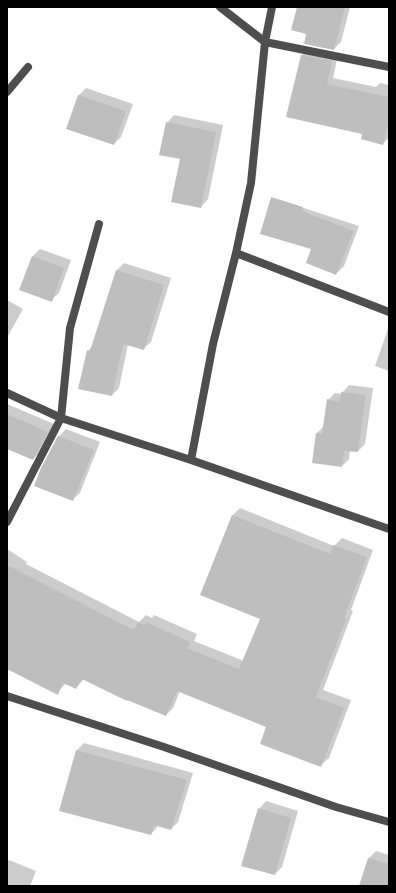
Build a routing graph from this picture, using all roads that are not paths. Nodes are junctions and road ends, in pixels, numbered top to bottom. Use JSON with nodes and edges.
{"nodes":[{"id":1,"x":220,"y":7,"type":"edge"},
{"id":2,"x":272,"y":7,"type":"edge"},
{"id":3,"x":265,"y":42,"type":"junction"},
{"id":4,"x":28,"y":67,"type":"dead end"},
{"id":5,"x":389,"y":67,"type":"edge"},
{"id":6,"x":7,"y":92,"type":"edge"},
{"id":7,"x":99,"y":224,"type":"dead end"},
{"id":8,"x":236,"y":254,"type":"junction"},
{"id":9,"x":389,"y":312,"type":"edge"},
{"id":10,"x":7,"y":393,"type":"edge"},
{"id":11,"x":61,"y":418,"type":"junction"},
{"id":12,"x":191,"y":460,"type":"junction"},
{"id":13,"x":7,"y":522,"type":"edge"},
{"id":14,"x":389,"y":529,"type":"edge"},
{"id":15,"x":7,"y":696,"type":"edge"},
{"id":16,"x":389,"y":822,"type":"edge"}],
"edges":[{"from":1,"to":3,"type":"street"},
{"from":2,"to":3,"type":"street"},
{"from":3,"to":5,"type":"street"},
{"from":3,"to":8,"type":"street"},
{"from":4,"to":6,"type":"street"},
{"from":7,"to":11,"type":"street"},
{"from":8,"to":9,"type":"street"},
{"from":8,"to":12,"type":"street"},
{"from":10,"to":11,"type":"street"},
{"from":11,"to":12,"type":"street"},
{"from":11,"to":13,"type":"street"},
{"from":12,"to":14,"type":"street"},
{"from":15,"to":16,"type":"street"}]}
